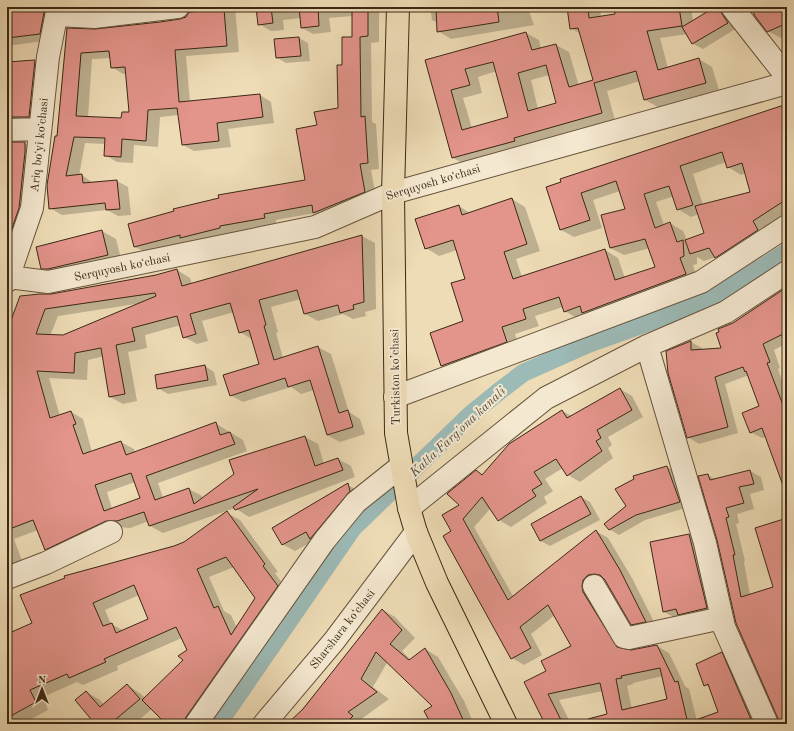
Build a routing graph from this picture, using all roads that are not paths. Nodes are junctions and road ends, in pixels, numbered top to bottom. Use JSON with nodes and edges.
{"nodes":[{"id":1,"x":178,"y":7,"type":"edge"},
{"id":2,"x":398,"y":7,"type":"edge"},
{"id":3,"x":732,"y":7,"type":"edge"},
{"id":4,"x":57,"y":11,"type":"edge"},
{"id":5,"x":787,"y":77,"type":"edge"},
{"id":6,"x":787,"y":83,"type":"edge"},
{"id":7,"x":40,"y":129,"type":"junction"},
{"id":8,"x":7,"y":130,"type":"edge"},
{"id":9,"x":393,"y":193,"type":"junction"},
{"id":10,"x":787,"y":226,"type":"edge"},
{"id":11,"x":787,"y":272,"type":"edge"},
{"id":12,"x":8,"y":279,"type":"edge"},
{"id":13,"x":647,"y":346,"type":"junction"},
{"id":14,"x":395,"y":397,"type":"junction"},
{"id":15,"x":400,"y":467,"type":"junction"},
{"id":16,"x":409,"y":508,"type":"junction"},
{"id":17,"x":112,"y":532,"type":"dead end"},
{"id":18,"x":416,"y":532,"type":"junction"},
{"id":19,"x":7,"y":578,"type":"edge"},
{"id":20,"x":594,"y":586,"type":"dead end"},
{"id":21,"x":722,"y":618,"type":"junction"},
{"id":22,"x":196,"y":724,"type":"edge"},
{"id":23,"x":264,"y":724,"type":"edge"},
{"id":24,"x":506,"y":724,"type":"edge"},
{"id":25,"x":767,"y":724,"type":"edge"}],
"edges":[{"from":1,"to":4,"type":"street"},
{"from":2,"to":9,"type":"main road","name":"Turkiston ko’chasi"},
{"from":3,"to":5,"type":"street"},
{"from":4,"to":7,"type":"street","name":"Ariq boʻyi koʻchasi"},
{"from":6,"to":9,"type":"street","name":"Serquyosh koʻchasi"},
{"from":7,"to":8,"type":"street"},
{"from":7,"to":12,"type":"street","name":"Ariq boʻyi koʻchasi"},
{"from":9,"to":12,"type":"street","name":"Serquyosh koʻchasi"},
{"from":9,"to":14,"type":"main road","name":"Turkiston ko’chasi"},
{"from":10,"to":14,"type":"street"},
{"from":11,"to":13,"type":"street"},
{"from":13,"to":16,"type":"street"},
{"from":13,"to":21,"type":"street"},
{"from":14,"to":15,"type":"main road","name":"Turkiston ko’chasi"},
{"from":15,"to":16,"type":"main road","name":"Turkiston ko’chasi"},
{"from":15,"to":22,"type":"street"},
{"from":16,"to":18,"type":"main road","name":"Turkiston ko’chasi"},
{"from":17,"to":19,"type":"street"},
{"from":18,"to":23,"type":"street","name":"Sharshara koʻchasi"},
{"from":18,"to":24,"type":"main road","name":"Turkiston ko’chasi"},
{"from":20,"to":21,"type":"street"},
{"from":21,"to":25,"type":"street"}]}
